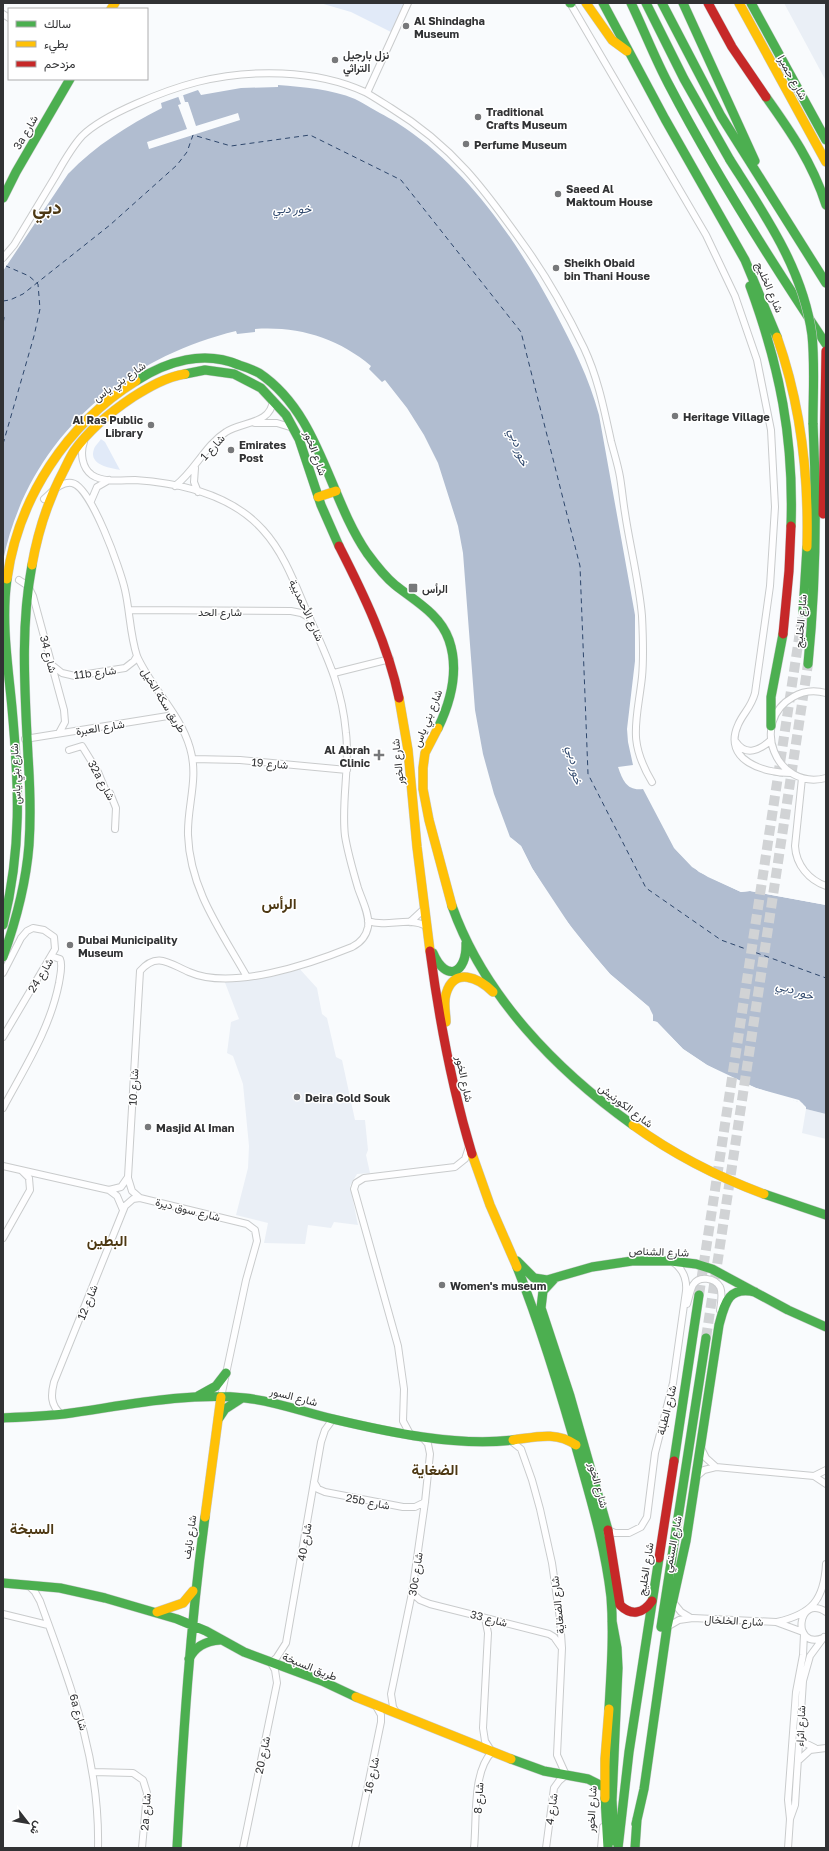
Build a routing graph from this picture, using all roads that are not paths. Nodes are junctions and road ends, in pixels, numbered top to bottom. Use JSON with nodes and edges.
{"nodes":[{"id":1,"x":408,"y":3,"type":"edge"},
{"id":2,"x":570,"y":3,"type":"edge"},
{"id":3,"x":586,"y":3,"type":"edge"},
{"id":4,"x":603,"y":3,"type":"edge"},
{"id":5,"x":631,"y":3,"type":"edge"},
{"id":6,"x":646,"y":3,"type":"edge"},
{"id":7,"x":662,"y":3,"type":"edge"},
{"id":8,"x":683,"y":3,"type":"edge"},
{"id":9,"x":708,"y":3,"type":"edge"},
{"id":10,"x":739,"y":3,"type":"edge"},
{"id":11,"x":751,"y":3,"type":"edge"},
{"id":12,"x":629,"y":53,"type":"junction"},
{"id":13,"x":69,"y":80,"type":"edge"},
{"id":14,"x":367,"y":93,"type":"junction"},
{"id":15,"x":826,"y":140,"type":"edge"},
{"id":16,"x":826,"y":162,"type":"edge"},
{"id":17,"x":767,"y":190,"type":"junction"},
{"id":18,"x":3,"y":198,"type":"edge"},
{"id":19,"x":826,"y":205,"type":"edge"},
{"id":20,"x":734,"y":240,"type":"junction"},
{"id":21,"x":3,"y":258,"type":"edge"},
{"id":22,"x":826,"y":284,"type":"edge"},
{"id":23,"x":826,"y":344,"type":"edge"},
{"id":24,"x":826,"y":351,"type":"edge"},
{"id":25,"x":273,"y":399,"type":"junction"},
{"id":26,"x":823,"y":410,"type":"junction"},
{"id":27,"x":252,"y":422,"type":"junction"},
{"id":28,"x":826,"y":429,"type":"edge"},
{"id":29,"x":295,"y":430,"type":"junction"},
{"id":30,"x":88,"y":435,"type":"junction"},
{"id":31,"x":195,"y":466,"type":"junction"},
{"id":32,"x":111,"y":480,"type":"junction"},
{"id":33,"x":175,"y":486,"type":"junction"},
{"id":34,"x":336,"y":491,"type":"junction"},
{"id":35,"x":198,"y":492,"type":"junction"},
{"id":36,"x":318,"y":497,"type":"junction"},
{"id":37,"x":44,"y":499,"type":"junction"},
{"id":38,"x":91,"y":502,"type":"junction"},
{"id":39,"x":29,"y":535,"type":"dead end"},
{"id":40,"x":20,"y":568,"type":"dead end"},
{"id":41,"x":815,"y":580,"type":"junction"},
{"id":42,"x":18,"y":584,"type":"joint"},
{"id":43,"x":129,"y":610,"type":"junction"},
{"id":44,"x":803,"y":612,"type":"tunnel mouth"},
{"id":45,"x":310,"y":618,"type":"junction"},
{"id":46,"x":16,"y":623,"type":"dead end"},
{"id":47,"x":137,"y":656,"type":"junction"},
{"id":48,"x":390,"y":659,"type":"junction"},
{"id":49,"x":52,"y":664,"type":"junction"},
{"id":50,"x":808,"y":664,"type":"tunnel mouth"},
{"id":51,"x":334,"y":673,"type":"junction"},
{"id":52,"x":826,"y":693,"type":"edge"},
{"id":53,"x":174,"y":715,"type":"junction"},
{"id":54,"x":771,"y":726,"type":"junction"},
{"id":55,"x":60,"y":733,"type":"junction"},
{"id":56,"x":25,"y":739,"type":"junction"},
{"id":57,"x":735,"y":740,"type":"junction"},
{"id":58,"x":771,"y":740,"type":"junction"},
{"id":59,"x":70,"y":750,"type":"dead end"},
{"id":60,"x":193,"y":759,"type":"junction"},
{"id":61,"x":347,"y":770,"type":"junction"},
{"id":62,"x":791,"y":773,"type":"junction"},
{"id":63,"x":802,"y":778,"type":"junction"},
{"id":64,"x":826,"y":778,"type":"edge"},
{"id":65,"x":652,"y":782,"type":"dead end"},
{"id":66,"x":114,"y":829,"type":"dead end"},
{"id":67,"x":16,"y":858,"type":"junction"},
{"id":68,"x":826,"y":886,"type":"edge"},
{"id":69,"x":21,"y":901,"type":"junction"},
{"id":70,"x":424,"y":909,"type":"junction"},
{"id":71,"x":368,"y":921,"type":"junction"},
{"id":72,"x":410,"y":922,"type":"junction"},
{"id":73,"x":379,"y":924,"type":"junction"},
{"id":74,"x":3,"y":925,"type":"edge"},
{"id":75,"x":426,"y":931,"type":"junction"},
{"id":76,"x":366,"y":934,"type":"junction"},
{"id":77,"x":3,"y":940,"type":"edge"},
{"id":78,"x":466,"y":943,"type":"junction"},
{"id":79,"x":4,"y":955,"type":"edge"},
{"id":80,"x":51,"y":956,"type":"junction"},
{"id":81,"x":3,"y":973,"type":"edge"},
{"id":82,"x":247,"y":977,"type":"junction"},
{"id":83,"x":509,"y":1007,"type":"junction"},
{"id":84,"x":3,"y":1037,"type":"edge"},
{"id":85,"x":446,"y":1044,"type":"junction"},
{"id":86,"x":3,"y":1108,"type":"edge"},
{"id":87,"x":469,"y":1146,"type":"junction"},
{"id":88,"x":3,"y":1166,"type":"edge"},
{"id":89,"x":20,"y":1170,"type":"junction"},
{"id":90,"x":128,"y":1177,"type":"junction"},
{"id":91,"x":109,"y":1190,"type":"junction"},
{"id":92,"x":140,"y":1198,"type":"junction"},
{"id":93,"x":123,"y":1210,"type":"junction"},
{"id":94,"x":826,"y":1214,"type":"edge"},
{"id":95,"x":257,"y":1233,"type":"joint"},
{"id":96,"x":3,"y":1238,"type":"edge"},
{"id":97,"x":513,"y":1256,"type":"junction"},
{"id":98,"x":671,"y":1261,"type":"junction"},
{"id":99,"x":554,"y":1279,"type":"junction"},
{"id":100,"x":755,"y":1292,"type":"junction"},
{"id":101,"x":699,"y":1295,"type":"tunnel mouth"},
{"id":102,"x":683,"y":1318,"type":"junction"},
{"id":103,"x":719,"y":1325,"type":"junction"},
{"id":104,"x":826,"y":1327,"type":"edge"},
{"id":105,"x":706,"y":1338,"type":"tunnel mouth"},
{"id":106,"x":226,"y":1373,"type":"junction"},
{"id":107,"x":195,"y":1397,"type":"junction"},
{"id":108,"x":221,"y":1397,"type":"junction"},
{"id":109,"x":243,"y":1398,"type":"junction"},
{"id":110,"x":61,"y":1414,"type":"junction"},
{"id":111,"x":3,"y":1418,"type":"edge"},
{"id":112,"x":333,"y":1419,"type":"junction"},
{"id":113,"x":218,"y":1422,"type":"junction"},
{"id":114,"x":410,"y":1434,"type":"junction"},
{"id":115,"x":421,"y":1436,"type":"junction"},
{"id":116,"x":511,"y":1441,"type":"junction"},
{"id":117,"x":576,"y":1445,"type":"junction"},
{"id":118,"x":700,"y":1447,"type":"junction"},
{"id":119,"x":716,"y":1467,"type":"junction"},
{"id":120,"x":826,"y":1470,"type":"edge"},
{"id":121,"x":814,"y":1476,"type":"junction"},
{"id":122,"x":696,"y":1478,"type":"junction"},
{"id":123,"x":314,"y":1482,"type":"junction"},
{"id":124,"x":826,"y":1484,"type":"edge"},
{"id":125,"x":425,"y":1502,"type":"junction"},
{"id":126,"x":608,"y":1530,"type":"junction"},
{"id":127,"x":826,"y":1564,"type":"edge"},
{"id":128,"x":3,"y":1583,"type":"edge"},
{"id":129,"x":28,"y":1585,"type":"junction"},
{"id":130,"x":194,"y":1588,"type":"junction"},
{"id":131,"x":412,"y":1593,"type":"junction"},
{"id":132,"x":653,"y":1599,"type":"junction"},
{"id":133,"x":673,"y":1602,"type":"junction"},
{"id":134,"x":808,"y":1611,"type":"junction"},
{"id":135,"x":157,"y":1612,"type":"junction"},
{"id":136,"x":826,"y":1612,"type":"edge"},
{"id":137,"x":3,"y":1614,"type":"edge"},
{"id":138,"x":485,"y":1618,"type":"junction"},
{"id":139,"x":692,"y":1618,"type":"junction"},
{"id":140,"x":612,"y":1621,"type":"junction"},
{"id":141,"x":776,"y":1622,"type":"junction"},
{"id":142,"x":191,"y":1624,"type":"junction"},
{"id":143,"x":48,"y":1625,"type":"junction"},
{"id":144,"x":667,"y":1627,"type":"junction"},
{"id":145,"x":803,"y":1633,"type":"junction"},
{"id":146,"x":825,"y":1636,"type":"edge"},
{"id":147,"x":220,"y":1640,"type":"junction"},
{"id":148,"x":562,"y":1648,"type":"junction"},
{"id":149,"x":188,"y":1662,"type":"junction"},
{"id":150,"x":271,"y":1663,"type":"junction"},
{"id":151,"x":373,"y":1704,"type":"junction"},
{"id":152,"x":396,"y":1712,"type":"junction"},
{"id":153,"x":799,"y":1733,"type":"junction"},
{"id":154,"x":816,"y":1748,"type":"junction"},
{"id":155,"x":826,"y":1748,"type":"edge"},
{"id":156,"x":492,"y":1752,"type":"junction"},
{"id":157,"x":798,"y":1762,"type":"junction"},
{"id":158,"x":93,"y":1772,"type":"junction"},
{"id":159,"x":566,"y":1776,"type":"junction"},
{"id":160,"x":604,"y":1787,"type":"junction"},
{"id":161,"x":605,"y":1798,"type":"junction"},
{"id":162,"x":790,"y":1819,"type":"junction"},
{"id":163,"x":636,"y":1824,"type":"junction"},
{"id":164,"x":98,"y":1848,"type":"edge"},
{"id":165,"x":142,"y":1848,"type":"edge"},
{"id":166,"x":177,"y":1848,"type":"edge"},
{"id":167,"x":245,"y":1848,"type":"edge"},
{"id":168,"x":355,"y":1848,"type":"edge"},
{"id":169,"x":474,"y":1848,"type":"edge"},
{"id":170,"x":546,"y":1848,"type":"edge"},
{"id":171,"x":601,"y":1848,"type":"edge"},
{"id":172,"x":608,"y":1848,"type":"edge"},
{"id":173,"x":617,"y":1848,"type":"edge"},
{"id":174,"x":635,"y":1848,"type":"edge"},
{"id":175,"x":788,"y":1848,"type":"edge"}],
"edges":[{"from":1,"to":14,"type":"street"},
{"from":2,"to":57,"type":"street"},
{"from":3,"to":12,"type":"main road"},
{"from":4,"to":12,"type":"main road","name":"شارع الخليج"},
{"from":5,"to":23,"type":"main road"},
{"from":6,"to":41,"type":"main road","name":"شارع الخليج","bridge":true},
{"from":7,"to":17,"type":"main road"},
{"from":8,"to":17,"type":"main road"},
{"from":9,"to":19,"type":"main road"},
{"from":10,"to":16,"type":"main road","name":"شارع جميرا"},
{"from":11,"to":15,"type":"main road","name":"شارع جميرا"},
{"from":12,"to":20,"type":"main road","name":"شارع الخليج"},
{"from":13,"to":18,"type":"main road","name":"3a شارع"},
{"from":14,"to":21,"type":"street"},
{"from":14,"to":65,"type":"street"},
{"from":17,"to":22,"type":"main road"},
{"from":20,"to":44,"type":"main road","name":"شارع الخليج"},
{"from":20,"to":54,"type":"main road"},
{"from":24,"to":26,"type":"main road","name":"شارع الخليج"},
{"from":25,"to":27,"type":"street","name":"شارع 1"},
{"from":25,"to":29,"type":"main road","name":"شارع الخور"},
{"from":25,"to":30,"type":"main road","name":"شارع بني ياس"},
{"from":26,"to":28,"type":"main road"},
{"from":26,"to":41,"type":"main road","name":"شارع الخليج"},
{"from":27,"to":29,"type":"street","name":"شارع 1"},
{"from":27,"to":31,"type":"street","name":"شارع 1"},
{"from":29,"to":36,"type":"main road","name":"شارع الخور"},
{"from":30,"to":32,"type":"street","name":"شارع الأحمديية"},
{"from":30,"to":37,"type":"main road","name":"شارع بني ياس"},
{"from":31,"to":33,"type":"street","name":"شارع 1"},
{"from":31,"to":35,"type":"street","name":"شارع 1"},
{"from":32,"to":33,"type":"street","name":"شارع الأحمديية"},
{"from":32,"to":38,"type":"street"},
{"from":33,"to":35,"type":"street","name":"شارع الأحمديية"},
{"from":34,"to":36,"type":"main road"},
{"from":34,"to":67,"type":"main road","name":"شارع بني ياس"},
{"from":34,"to":78,"type":"main road","name":"شارع بني ياس"},
{"from":35,"to":45,"type":"street","name":"شارع الأحمديية"},
{"from":36,"to":48,"type":"main road","name":"شارع الخور"},
{"from":37,"to":38,"type":"street","name":"طريق سكة الخيل"},
{"from":37,"to":39,"type":"main road","name":"شارع بني ياس"},
{"from":38,"to":43,"type":"street","name":"طريق سكة الخيل"},
{"from":40,"to":42,"type":"main road"},
{"from":41,"to":50,"type":"main road","name":"شارع الخليج"},
{"from":42,"to":49,"type":"street","name":"شارع 34"},
{"from":43,"to":45,"type":"street","name":"شارع الحد"},
{"from":43,"to":47,"type":"street","name":"طريق سكة الخيل"},
{"from":45,"to":51,"type":"street","name":"شارع الأحمديية"},
{"from":46,"to":56,"type":"main road","name":"شارع بني ياس"},
{"from":47,"to":49,"type":"street","name":"11b شارع"},
{"from":47,"to":53,"type":"street","name":"طريق سكة الخيل"},
{"from":48,"to":51,"type":"street"},
{"from":48,"to":70,"type":"main road","name":"شارع الخور"},
{"from":49,"to":55,"type":"street","name":"شارع 34"},
{"from":51,"to":61,"type":"street","name":"شارع الأحمديية"},
{"from":52,"to":54,"type":"street"},
{"from":53,"to":55,"type":"street","name":"شارع العبرة"},
{"from":53,"to":60,"type":"street","name":"طريق سكة الخيل"},
{"from":54,"to":58,"type":"street"},
{"from":55,"to":56,"type":"street","name":"شارع العبرة"},
{"from":56,"to":69,"type":"main road","name":"شارع بني ياس"},
{"from":57,"to":58,"type":"street"},
{"from":57,"to":62,"type":"street"},
{"from":58,"to":62,"type":"street"},
{"from":59,"to":66,"type":"street","name":"32a شارع"},
{"from":60,"to":61,"type":"street","name":"شارع 19"},
{"from":60,"to":82,"type":"street","name":"طريق سكة الخيل"},
{"from":61,"to":71,"type":"street","name":"شارع الأحمديية"},
{"from":62,"to":63,"type":"street"},
{"from":63,"to":64,"type":"street"},
{"from":63,"to":68,"type":"street"},
{"from":67,"to":69,"type":"main road"},
{"from":67,"to":74,"type":"main road","name":"شارع بني ياس"},
{"from":69,"to":79,"type":"main road","name":"شارع بني ياس"},
{"from":70,"to":72,"type":"street"},
{"from":70,"to":75,"type":"main road","name":"شارع الخور"},
{"from":71,"to":73,"type":"street"},
{"from":71,"to":76,"type":"street"},
{"from":72,"to":73,"type":"street"},
{"from":72,"to":75,"type":"street"},
{"from":73,"to":76,"type":"street"},
{"from":75,"to":78,"type":"main road"},
{"from":75,"to":85,"type":"main road","name":"شارع الخور"},
{"from":76,"to":82,"type":"street"},
{"from":77,"to":79,"type":"main road"},
{"from":78,"to":83,"type":"main road","name":"شارع الكورنيش"},
{"from":80,"to":81,"type":"street","name":"شارع 24"},
{"from":80,"to":84,"type":"street","name":"شارع 24"},
{"from":80,"to":86,"type":"street"},
{"from":82,"to":90,"type":"street","name":"شارع 10"},
{"from":83,"to":85,"type":"main road"},
{"from":83,"to":94,"type":"main road","name":"شارع الكورنيش"},
{"from":85,"to":87,"type":"main road","name":"شارع الخور"},
{"from":87,"to":97,"type":"main road","name":"شارع الخور"},
{"from":87,"to":114,"type":"street"},
{"from":88,"to":89,"type":"street"},
{"from":89,"to":91,"type":"street"},
{"from":89,"to":96,"type":"street"},
{"from":90,"to":91,"type":"street"},
{"from":90,"to":92,"type":"street","name":"شارع سوق ديرة"},
{"from":91,"to":93,"type":"street"},
{"from":92,"to":93,"type":"street"},
{"from":92,"to":95,"type":"street","name":"شارع سوق ديرة"},
{"from":93,"to":110,"type":"street","name":"شارع 12"},
{"from":95,"to":106,"type":"street","name":"شارع نايف"},
{"from":97,"to":99,"type":"main road","name":"شارع الشناص"},
{"from":97,"to":117,"type":"main road","name":"شارع الخور"},
{"from":98,"to":99,"type":"main road","name":"شارع الشناص"},
{"from":98,"to":100,"type":"main road","name":"شارع الشناص"},
{"from":98,"to":102,"type":"street","name":"شارع الطبلة"},
{"from":99,"to":126,"type":"main road","name":"شارع الخور"},
{"from":100,"to":103,"type":"main road","name":"شارع الستمي"},
{"from":100,"to":104,"type":"main road","name":"شارع الشناص"},
{"from":101,"to":132,"type":"main road","name":"شارع الخليج"},
{"from":102,"to":103,"type":"street"},
{"from":102,"to":126,"type":"street","name":"شارع الطبلة"},
{"from":103,"to":118,"type":"main road","name":"شارع الستمي"},
{"from":105,"to":163,"type":"main road"},
{"from":106,"to":107,"type":"main road"},
{"from":106,"to":108,"type":"street","name":"شارع نايف"},
{"from":107,"to":108,"type":"main road","name":"شارع السور"},
{"from":107,"to":110,"type":"main road","name":"شارع السور"},
{"from":108,"to":109,"type":"main road","name":"شارع السور"},
{"from":108,"to":113,"type":"main road","name":"شارع نايف"},
{"from":109,"to":112,"type":"main road","name":"شارع السور"},
{"from":109,"to":113,"type":"main road"},
{"from":110,"to":111,"type":"main road","name":"شارع السور"},
{"from":112,"to":114,"type":"main road","name":"شارع السور"},
{"from":112,"to":123,"type":"street","name":"شارع 40"},
{"from":113,"to":130,"type":"main road","name":"شارع نايف"},
{"from":114,"to":115,"type":"main road","name":"شارع السور"},
{"from":115,"to":116,"type":"main road","name":"شارع السور"},
{"from":115,"to":125,"type":"street","name":"30c شارع"},
{"from":116,"to":117,"type":"main road","name":"شارع السور"},
{"from":116,"to":148,"type":"street","name":"شارع الضغاية"},
{"from":117,"to":140,"type":"main road","name":"شارع الخور"},
{"from":118,"to":119,"type":"street"},
{"from":118,"to":122,"type":"main road","name":"شارع الستمي"},
{"from":119,"to":121,"type":"street"},
{"from":119,"to":122,"type":"street"},
{"from":120,"to":121,"type":"street"},
{"from":121,"to":124,"type":"street"},
{"from":122,"to":133,"type":"main road","name":"شارع الستمي"},
{"from":123,"to":125,"type":"street","name":"25b شارع"},
{"from":123,"to":150,"type":"street","name":"شارع 40"},
{"from":125,"to":131,"type":"street","name":"30c شارع"},
{"from":126,"to":132,"type":"main road","name":"شارع الخور"},
{"from":127,"to":134,"type":"street"},
{"from":128,"to":129,"type":"main road","name":"طريق السبخة"},
{"from":129,"to":135,"type":"main road","name":"طريق السبخة"},
{"from":129,"to":143,"type":"street","name":"6a شارع"},
{"from":130,"to":135,"type":"main road"},
{"from":130,"to":142,"type":"main road","name":"شارع نايف"},
{"from":131,"to":138,"type":"street","name":"شارع 33"},
{"from":131,"to":152,"type":"street","name":"30c شارع"},
{"from":132,"to":173,"type":"main road","name":"شارع الخليج"},
{"from":133,"to":139,"type":"street","name":"شارع الخلخال"},
{"from":133,"to":144,"type":"main road","name":"شارع الستمي"},
{"from":134,"to":136,"type":"street"},
{"from":134,"to":141,"type":"street","name":"شارع الخلخال"},
{"from":134,"to":145,"type":"street","name":"شارع اثراء"},
{"from":135,"to":142,"type":"main road","name":"طريق السبخة"},
{"from":137,"to":143,"type":"street"},
{"from":138,"to":148,"type":"street","name":"شارع 33"},
{"from":138,"to":156,"type":"street"},
{"from":139,"to":141,"type":"street","name":"شارع الخلخال"},
{"from":139,"to":144,"type":"street","name":"شارع الخلخال"},
{"from":140,"to":160,"type":"main road","name":"شارع الخور"},
{"from":140,"to":173,"type":"main road"},
{"from":141,"to":145,"type":"street","name":"شارع الخلخال"},
{"from":142,"to":147,"type":"main road","name":"طريق السبخة"},
{"from":142,"to":149,"type":"main road","name":"شارع نايف"},
{"from":143,"to":158,"type":"street","name":"6a شارع"},
{"from":144,"to":163,"type":"main road","name":"شارع الستمي"},
{"from":145,"to":146,"type":"street","name":"شارع الخلخال"},
{"from":145,"to":162,"type":"street","name":"شارع اثراء"},
{"from":146,"to":153,"type":"street","name":"شارع اثراء"},
{"from":147,"to":149,"type":"main road"},
{"from":147,"to":150,"type":"main road","name":"طريق السبخة"},
{"from":148,"to":159,"type":"street","name":"شارع الضغاية"},
{"from":149,"to":166,"type":"main road","name":"شارع نايف"},
{"from":150,"to":151,"type":"main road","name":"طريق السبخة"},
{"from":150,"to":167,"type":"street","name":"شارع 20"},
{"from":151,"to":152,"type":"main road","name":"طريق السبخة"},
{"from":151,"to":168,"type":"street","name":"شارع 16"},
{"from":152,"to":156,"type":"main road","name":"طريق السبخة"},
{"from":153,"to":154,"type":"street"},
{"from":153,"to":157,"type":"street","name":"شارع اثراء"},
{"from":154,"to":155,"type":"street"},
{"from":154,"to":157,"type":"street"},
{"from":156,"to":159,"type":"main road","name":"طريق السبخة"},
{"from":156,"to":169,"type":"street","name":"شارع 8"},
{"from":157,"to":162,"type":"street","name":"شارع اثراء"},
{"from":158,"to":164,"type":"street","name":"6a شارع"},
{"from":158,"to":165,"type":"street","name":"2a شارع"},
{"from":159,"to":160,"type":"main road","name":"طريق السبخة"},
{"from":159,"to":170,"type":"street","name":"شارع 4"},
{"from":160,"to":161,"type":"main road","name":"شارع الخور"},
{"from":161,"to":171,"type":"street","name":"شارع الخور"},
{"from":161,"to":172,"type":"main road"},
{"from":162,"to":175,"type":"street","name":"شارع اثراء"},
{"from":163,"to":174,"type":"main road"}]}
